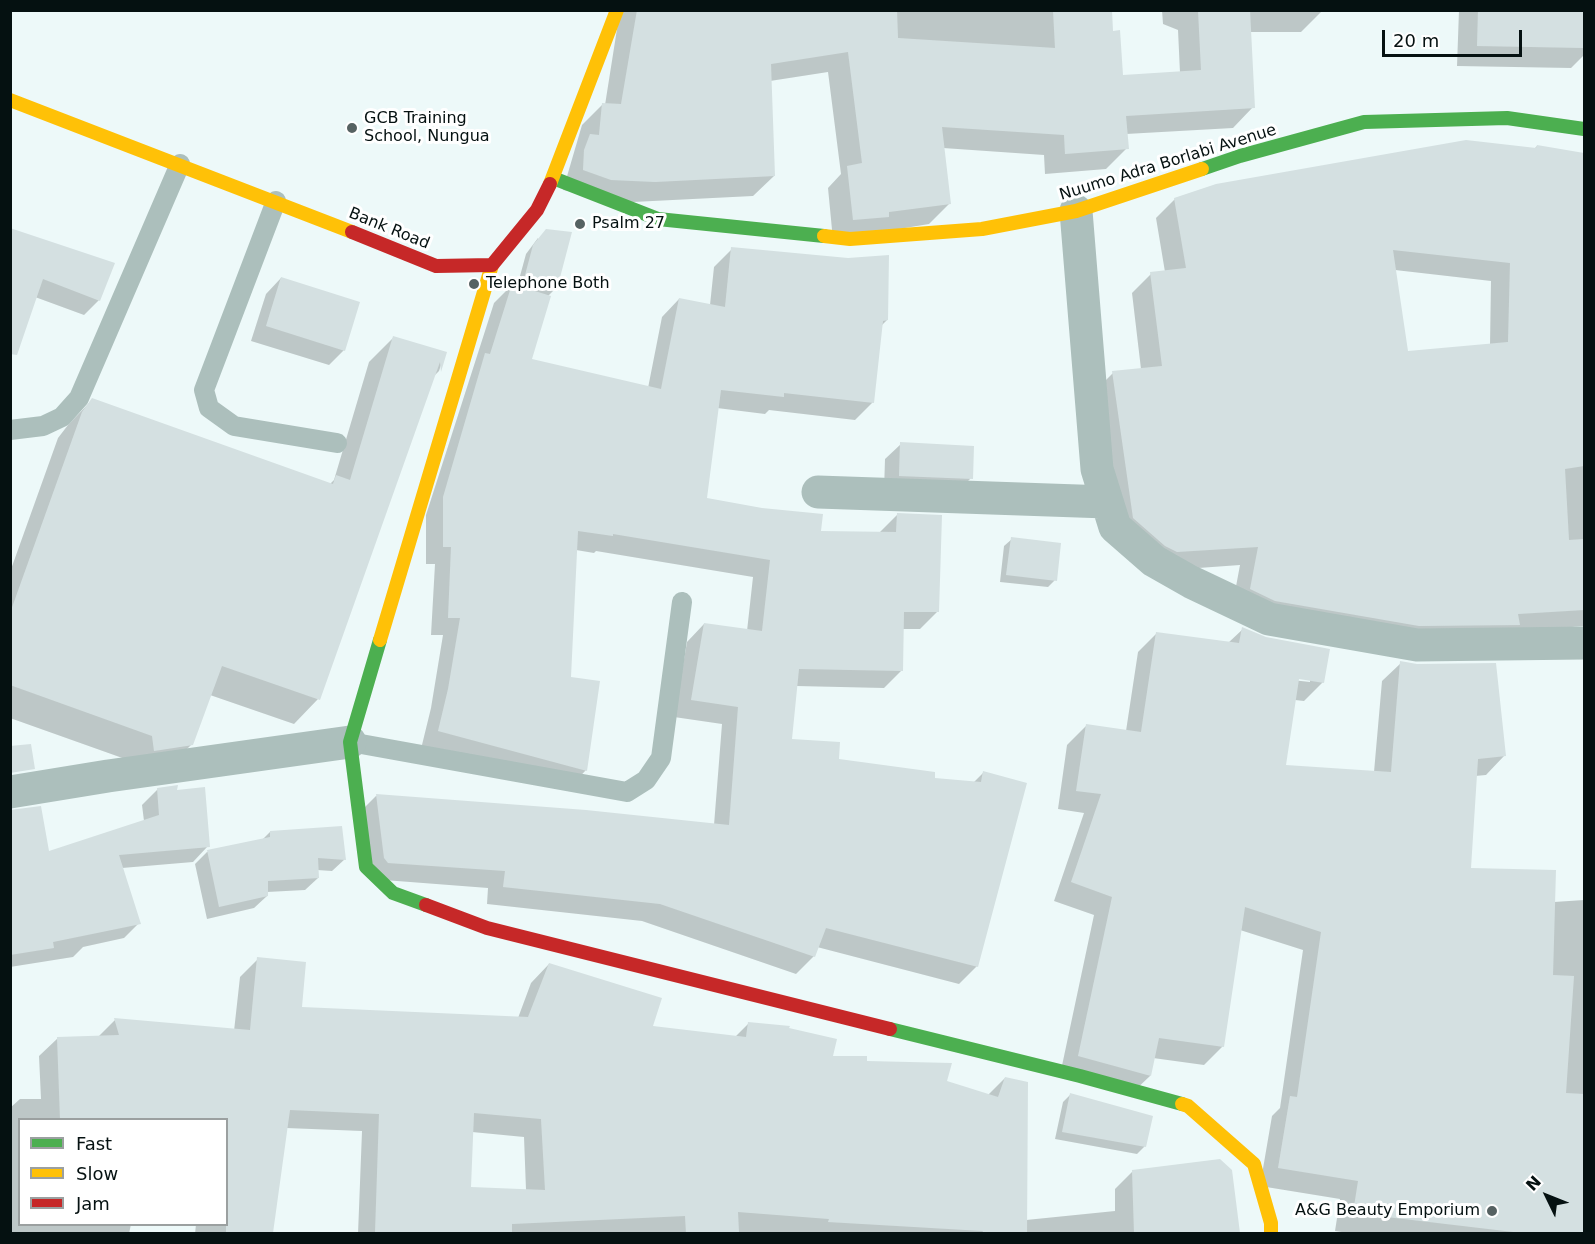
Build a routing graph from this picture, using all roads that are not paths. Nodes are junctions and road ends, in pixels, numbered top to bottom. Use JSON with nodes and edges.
{"nodes":[{"id":1,"x":617,"y":10,"type":"edge"},
{"id":2,"x":10,"y":100,"type":"edge"},
{"id":3,"x":1584,"y":129,"type":"edge"},
{"id":4,"x":180,"y":165,"type":"junction"},
{"id":5,"x":553,"y":178,"type":"junction"},
{"id":6,"x":276,"y":201,"type":"junction"},
{"id":7,"x":1076,"y":211,"type":"junction"},
{"id":8,"x":492,"y":265,"type":"junction"},
{"id":9,"x":10,"y":430,"type":"edge"},
{"id":10,"x":337,"y":443,"type":"dead end"},
{"id":11,"x":818,"y":492,"type":"dead end"},
{"id":12,"x":1107,"y":502,"type":"junction"},
{"id":13,"x":682,"y":602,"type":"dead end"},
{"id":14,"x":1584,"y":643,"type":"edge"},
{"id":15,"x":350,"y":742,"type":"junction"},
{"id":16,"x":10,"y":792,"type":"edge"},
{"id":17,"x":1271,"y":1233,"type":"edge"}],
"edges":[{"from":1,"to":5,"type":"street"},
{"from":2,"to":4,"type":"street","name":"Bank Road"},
{"from":3,"to":7,"type":"street","name":"Nuumo Adra Borlabi Avenue"},
{"from":4,"to":6,"type":"street","name":"Bank Road"},
{"from":4,"to":9,"type":"lane"},
{"from":5,"to":7,"type":"street","name":"Nuumo Adra Borlabi Avenue"},
{"from":5,"to":8,"type":"street"},
{"from":6,"to":8,"type":"street","name":"Bank Road"},
{"from":6,"to":10,"type":"lane"},
{"from":7,"to":12,"type":"street"},
{"from":8,"to":15,"type":"street"},
{"from":11,"to":12,"type":"street"},
{"from":12,"to":14,"type":"street"},
{"from":13,"to":15,"type":"lane"},
{"from":15,"to":16,"type":"street"},
{"from":15,"to":17,"type":"street"}]}
